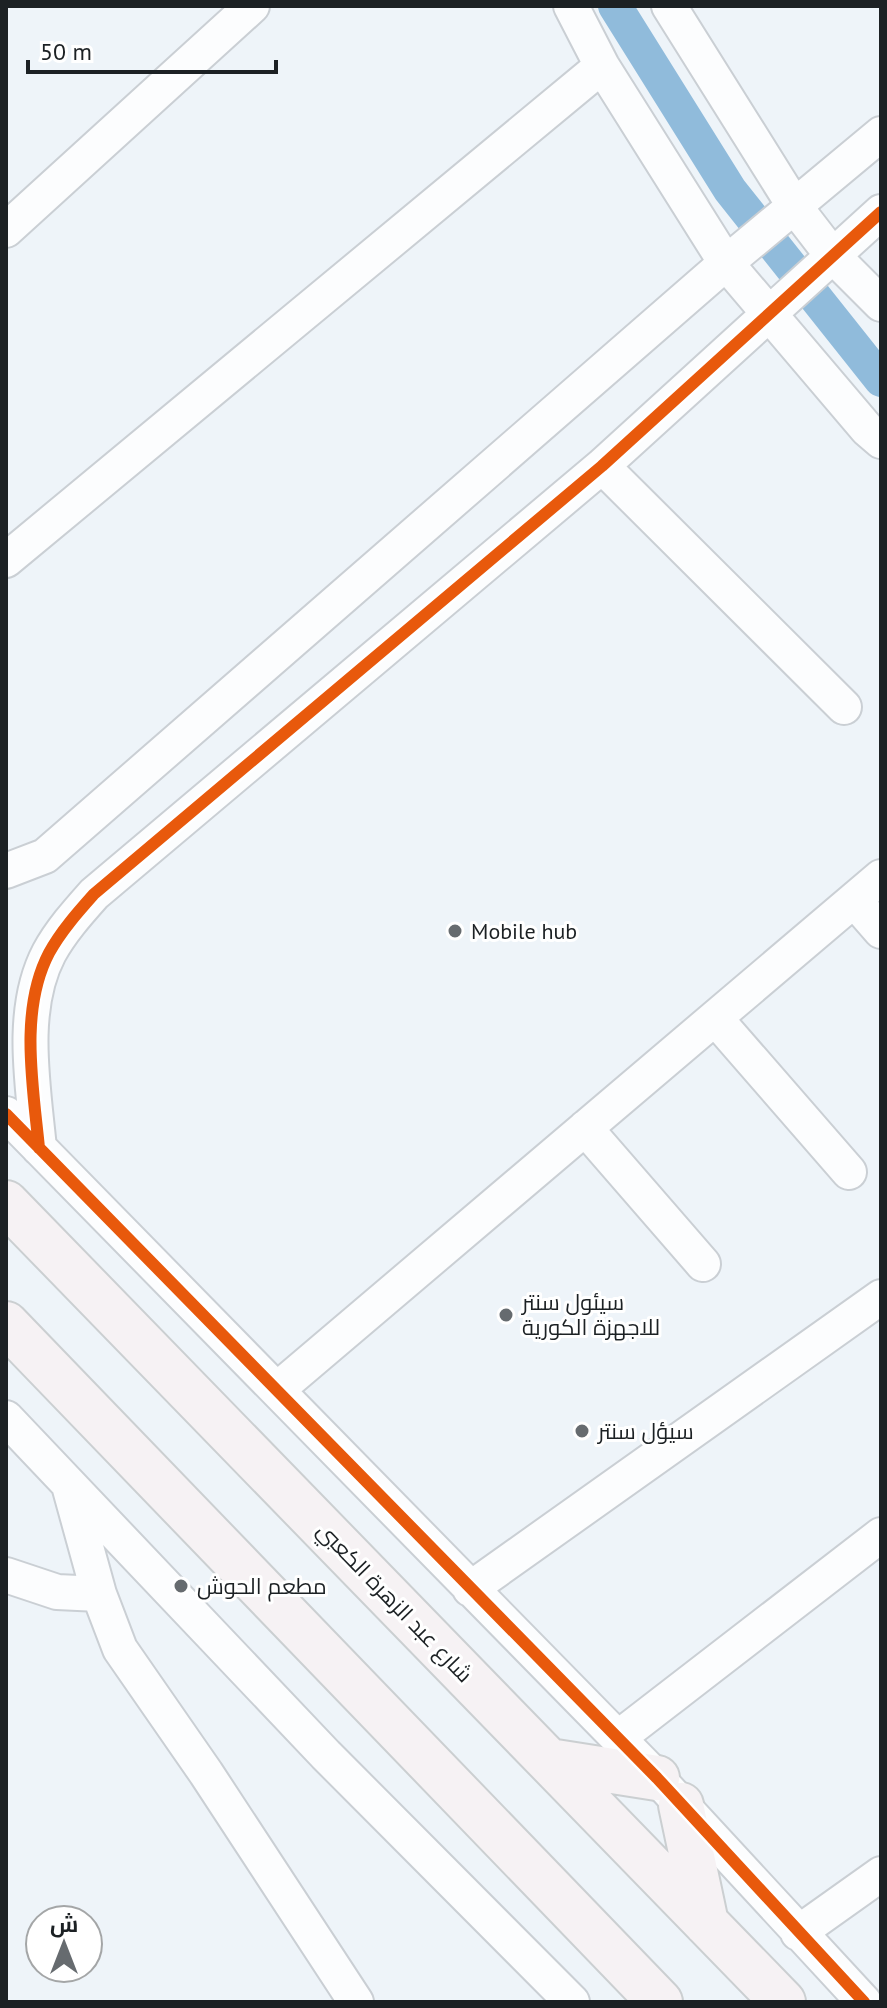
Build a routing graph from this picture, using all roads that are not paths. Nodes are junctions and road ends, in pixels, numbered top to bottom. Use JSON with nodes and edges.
{"nodes":[{"id":1,"x":252,"y":6,"type":"edge"},
{"id":2,"x":571,"y":6,"type":"edge"},
{"id":3,"x":669,"y":6,"type":"edge"},
{"id":4,"x":602,"y":66,"type":"junction"},
{"id":5,"x":881,"y":134,"type":"edge"},
{"id":6,"x":795,"y":207,"type":"junction"},
{"id":7,"x":881,"y":212,"type":"edge"},
{"id":8,"x":6,"y":230,"type":"edge"},
{"id":9,"x":832,"y":255,"type":"junction"},
{"id":10,"x":726,"y":263,"type":"junction"},
{"id":11,"x":881,"y":304,"type":"edge"},
{"id":12,"x":768,"y":316,"type":"junction"},
{"id":13,"x":881,"y":441,"type":"edge"},
{"id":14,"x":602,"y":466,"type":"junction"},
{"id":15,"x":6,"y":560,"type":"edge"},
{"id":16,"x":844,"y":707,"type":"dead end"},
{"id":17,"x":6,"y":871,"type":"edge"},
{"id":18,"x":881,"y":877,"type":"edge"},
{"id":19,"x":854,"y":900,"type":"junction"},
{"id":20,"x":881,"y":931,"type":"edge"},
{"id":21,"x":21,"y":997,"type":"edge"},
{"id":22,"x":715,"y":1018,"type":"junction"},
{"id":23,"x":6,"y":1114,"type":"edge"},
{"id":24,"x":585,"y":1128,"type":"junction"},
{"id":25,"x":39,"y":1148,"type":"junction"},
{"id":26,"x":849,"y":1172,"type":"dead end"},
{"id":27,"x":6,"y":1203,"type":"edge"},
{"id":28,"x":703,"y":1264,"type":"dead end"},
{"id":29,"x":881,"y":1297,"type":"edge"},
{"id":30,"x":6,"y":1324,"type":"edge"},
{"id":31,"x":278,"y":1389,"type":"junction"},
{"id":32,"x":6,"y":1418,"type":"edge"},
{"id":33,"x":69,"y":1484,"type":"junction"},
{"id":34,"x":881,"y":1535,"type":"edge"},
{"id":35,"x":6,"y":1575,"type":"edge"},
{"id":36,"x":470,"y":1589,"type":"junction"},
{"id":37,"x":99,"y":1594,"type":"junction"},
{"id":38,"x":618,"y":1738,"type":"junction"},
{"id":39,"x":549,"y":1761,"type":"junction"},
{"id":40,"x":669,"y":1792,"type":"junction"},
{"id":41,"x":881,"y":1874,"type":"edge"},
{"id":42,"x":706,"y":1923,"type":"junction"},
{"id":43,"x":798,"y":1933,"type":"junction"},
{"id":44,"x":339,"y":2002,"type":"edge"},
{"id":45,"x":356,"y":2002,"type":"edge"},
{"id":46,"x":572,"y":2002,"type":"edge"},
{"id":47,"x":660,"y":2002,"type":"edge"},
{"id":48,"x":783,"y":2002,"type":"edge"},
{"id":49,"x":864,"y":2002,"type":"edge"}],
"edges":[{"from":1,"to":8,"type":"street"},
{"from":2,"to":4,"type":"street"},
{"from":3,"to":6,"type":"street"},
{"from":4,"to":10,"type":"street"},
{"from":4,"to":15,"type":"street"},
{"from":5,"to":6,"type":"street"},
{"from":6,"to":9,"type":"street"},
{"from":6,"to":10,"type":"street"},
{"from":7,"to":9,"type":"street"},
{"from":9,"to":11,"type":"street"},
{"from":9,"to":12,"type":"street"},
{"from":10,"to":12,"type":"street"},
{"from":10,"to":17,"type":"street"},
{"from":12,"to":13,"type":"street"},
{"from":12,"to":14,"type":"street"},
{"from":14,"to":16,"type":"street"},
{"from":14,"to":21,"type":"street"},
{"from":18,"to":19,"type":"street"},
{"from":19,"to":20,"type":"street"},
{"from":19,"to":22,"type":"street"},
{"from":21,"to":25,"type":"street"},
{"from":22,"to":24,"type":"street"},
{"from":22,"to":26,"type":"street"},
{"from":23,"to":25,"type":"street"},
{"from":24,"to":28,"type":"street"},
{"from":24,"to":31,"type":"street"},
{"from":25,"to":31,"type":"street"},
{"from":27,"to":39,"type":"main road","name":"شارع عبد الزهرة الكعبي"},
{"from":29,"to":36,"type":"street"},
{"from":30,"to":47,"type":"main road"},
{"from":31,"to":36,"type":"street"},
{"from":32,"to":33,"type":"street"},
{"from":33,"to":37,"type":"street"},
{"from":33,"to":46,"type":"street"},
{"from":34,"to":38,"type":"street"},
{"from":35,"to":37,"type":"street"},
{"from":36,"to":38,"type":"street"},
{"from":37,"to":45,"type":"street"},
{"from":38,"to":40,"type":"street"},
{"from":39,"to":40,"type":"main road"},
{"from":39,"to":42,"type":"main road","name":"شارع عبد الزهرة الكعبي"},
{"from":40,"to":42,"type":"main road"},
{"from":40,"to":43,"type":"street"},
{"from":41,"to":43,"type":"street"},
{"from":42,"to":48,"type":"main road","name":"شارع عبد الزهرة الكعبي"},
{"from":43,"to":49,"type":"street"},
{"from":44,"to":45,"type":"street"}]}
